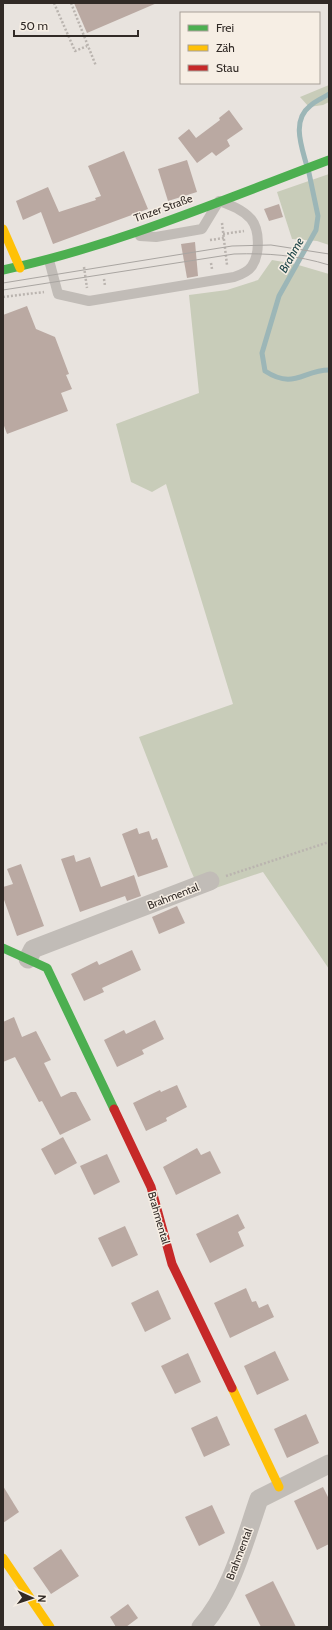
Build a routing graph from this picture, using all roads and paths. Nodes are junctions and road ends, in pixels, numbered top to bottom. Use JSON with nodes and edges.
{"nodes":[{"id":1,"x":54,"y":3,"type":"edge"},
{"id":2,"x":71,"y":3,"type":"edge"},
{"id":3,"x":87,"y":46,"type":"junction"},
{"id":4,"x":96,"y":66,"type":"dead end"},
{"id":5,"x":325,"y":161,"type":"edge"},
{"id":6,"x":219,"y":200,"type":"junction"},
{"id":7,"x":3,"y":229,"type":"edge"},
{"id":8,"x":256,"y":230,"type":"junction"},
{"id":9,"x":126,"y":234,"type":"junction"},
{"id":10,"x":223,"y":234,"type":"junction"},
{"id":11,"x":224,"y":238,"type":"junction"},
{"id":12,"x":208,"y":241,"type":"dead end"},
{"id":13,"x":82,"y":249,"type":"junction"},
{"id":14,"x":49,"y":260,"type":"junction"},
{"id":15,"x":20,"y":268,"type":"junction"},
{"id":16,"x":3,"y":270,"type":"edge"},
{"id":17,"x":229,"y":278,"type":"junction"},
{"id":18,"x":58,"y":294,"type":"junction"},
{"id":19,"x":3,"y":297,"type":"edge"},
{"id":20,"x":89,"y":301,"type":"junction"},
{"id":21,"x":329,"y":842,"type":"edge"},
{"id":22,"x":210,"y":881,"type":"joint"},
{"id":23,"x":3,"y":948,"type":"edge"},
{"id":24,"x":28,"y":959,"type":"junction"},
{"id":25,"x":329,"y":1464,"type":"edge"},
{"id":26,"x":279,"y":1487,"type":"junction"},
{"id":27,"x":3,"y":1558,"type":"edge"},
{"id":28,"x":50,"y":1627,"type":"edge"},
{"id":29,"x":201,"y":1627,"type":"edge"}],
"edges":[{"from":1,"to":3,"type":"path"},
{"from":2,"to":3,"type":"path"},
{"from":3,"to":4,"type":"path"},
{"from":5,"to":6,"type":"street","name":"Tinzer Straße"},
{"from":6,"to":8,"type":"lane"},
{"from":6,"to":9,"type":"street","name":"Tinzer Straße"},
{"from":6,"to":9,"type":"lane"},
{"from":6,"to":10,"type":"path"},
{"from":7,"to":15,"type":"street"},
{"from":8,"to":10,"type":"path"},
{"from":8,"to":17,"type":"lane"},
{"from":9,"to":13,"type":"street","name":"Tinzer Straße"},
{"from":10,"to":11,"type":"path"},
{"from":11,"to":12,"type":"path"},
{"from":11,"to":17,"type":"path"},
{"from":13,"to":14,"type":"street","name":"Tinzer Straße"},
{"from":13,"to":20,"type":"path"},
{"from":14,"to":15,"type":"street","name":"Tinzer Straße"},
{"from":14,"to":18,"type":"lane"},
{"from":15,"to":16,"type":"street","name":"Tinzer Straße"},
{"from":17,"to":20,"type":"lane"},
{"from":18,"to":19,"type":"path"},
{"from":18,"to":20,"type":"lane"},
{"from":21,"to":22,"type":"path"},
{"from":22,"to":24,"type":"street","name":"Brahmental"},
{"from":23,"to":24,"type":"street","name":"Brahmental"},
{"from":24,"to":26,"type":"street","name":"Brahmental"},
{"from":25,"to":26,"type":"street","name":"Brahmental"},
{"from":26,"to":29,"type":"street","name":"Brahmental"},
{"from":27,"to":28,"type":"street"}]}
